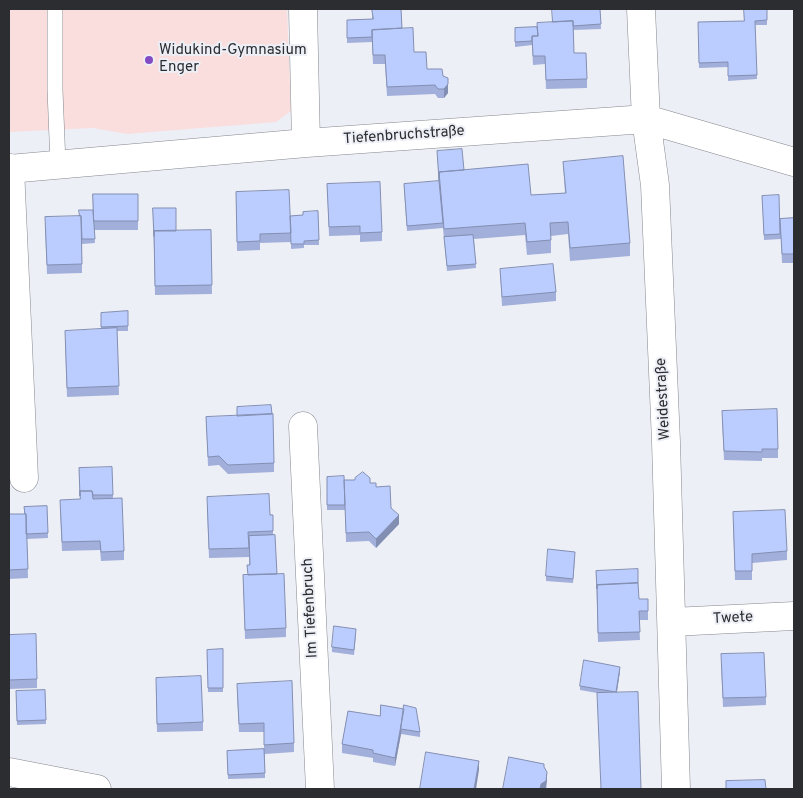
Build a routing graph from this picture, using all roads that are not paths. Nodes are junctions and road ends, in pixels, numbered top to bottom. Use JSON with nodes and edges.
{"nodes":[{"id":1,"x":55,"y":9,"type":"edge"},
{"id":2,"x":303,"y":9,"type":"edge"},
{"id":3,"x":642,"y":9,"type":"edge"},
{"id":4,"x":646,"y":119,"type":"junction"},
{"id":5,"x":306,"y":143,"type":"junction"},
{"id":6,"x":794,"y":162,"type":"edge"},
{"id":7,"x":58,"y":164,"type":"junction"},
{"id":8,"x":10,"y":168,"type":"edge"},
{"id":9,"x":303,"y":426,"type":"dead end"},
{"id":10,"x":24,"y":478,"type":"dead end"},
{"id":11,"x":794,"y":616,"type":"edge"},
{"id":12,"x":672,"y":622,"type":"junction"},
{"id":13,"x":9,"y":772,"type":"edge"},
{"id":14,"x":97,"y":789,"type":"edge"},
{"id":15,"x":320,"y":789,"type":"edge"},
{"id":16,"x":676,"y":789,"type":"edge"}],
"edges":[{"from":1,"to":7,"type":"lane"},
{"from":2,"to":5,"type":"street"},
{"from":3,"to":4,"type":"street","name":"Weidestraße"},
{"from":4,"to":5,"type":"street","name":"Tiefenbruchstraße"},
{"from":4,"to":6,"type":"street","name":"Tiefenbruchstraße"},
{"from":4,"to":12,"type":"street","name":"Weidestraße"},
{"from":5,"to":7,"type":"street","name":"Tiefenbruchstraße"},
{"from":7,"to":8,"type":"street","name":"Tiefenbruchstraße"},
{"from":8,"to":10,"type":"street"},
{"from":9,"to":15,"type":"street","name":"Im Tiefenbruch"},
{"from":11,"to":12,"type":"street","name":"Twete"},
{"from":12,"to":16,"type":"street","name":"Weidestraße"},
{"from":13,"to":14,"type":"street"}]}
